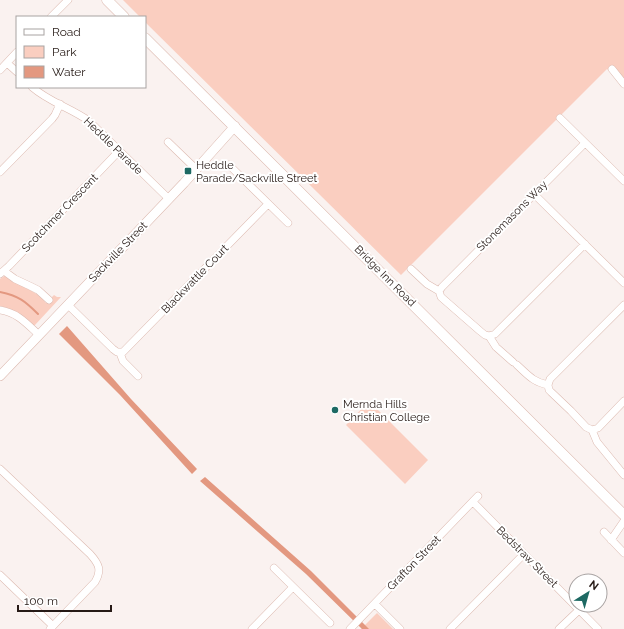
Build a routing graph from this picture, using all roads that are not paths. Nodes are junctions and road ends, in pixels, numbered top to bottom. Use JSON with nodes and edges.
{"nodes":[{"id":1,"x":68,"y":0,"type":"edge"},
{"id":2,"x":107,"y":0,"type":"edge"},
{"id":3,"x":52,"y":16,"type":"edge"},
{"id":4,"x":123,"y":16,"type":"edge"},
{"id":5,"x":146,"y":39,"type":"edge"},
{"id":6,"x":16,"y":53,"type":"edge"},
{"id":7,"x":7,"y":63,"type":"junction"},
{"id":8,"x":612,"y":69,"type":"dead end"},
{"id":9,"x":0,"y":70,"type":"edge"},
{"id":10,"x":16,"y":71,"type":"edge"},
{"id":11,"x":624,"y":84,"type":"edge"},
{"id":12,"x":33,"y":88,"type":"edge"},
{"id":13,"x":60,"y":104,"type":"junction"},
{"id":14,"x":560,"y":118,"type":"dead end"},
{"id":15,"x":235,"y":126,"type":"junction"},
{"id":16,"x":168,"y":142,"type":"dead end"},
{"id":17,"x":585,"y":143,"type":"junction"},
{"id":18,"x":119,"y":151,"type":"junction"},
{"id":19,"x":229,"y":165,"type":"dead end"},
{"id":20,"x":196,"y":169,"type":"junction"},
{"id":21,"x":0,"y":172,"type":"edge"},
{"id":22,"x":624,"y":182,"type":"edge"},
{"id":23,"x":534,"y":194,"type":"junction"},
{"id":24,"x":168,"y":199,"type":"junction"},
{"id":25,"x":268,"y":204,"type":"junction"},
{"id":26,"x":288,"y":223,"type":"dead end"},
{"id":27,"x":585,"y":244,"type":"junction"},
{"id":28,"x":411,"y":269,"type":"dead end"},
{"id":29,"x":2,"y":272,"type":"edge"},
{"id":30,"x":624,"y":283,"type":"edge"},
{"id":31,"x":439,"y":291,"type":"junction"},
{"id":32,"x":49,"y":300,"type":"dead end"},
{"id":33,"x":68,"y":305,"type":"junction"},
{"id":34,"x":624,"y":305,"type":"edge"},
{"id":35,"x":0,"y":310,"type":"edge"},
{"id":36,"x":39,"y":335,"type":"junction"},
{"id":37,"x":489,"y":336,"type":"junction"},
{"id":38,"x":120,"y":353,"type":"junction"},
{"id":39,"x":0,"y":376,"type":"edge"},
{"id":40,"x":138,"y":376,"type":"dead end"},
{"id":41,"x":548,"y":385,"type":"junction"},
{"id":42,"x":624,"y":401,"type":"edge"},
{"id":43,"x":592,"y":430,"type":"junction"},
{"id":44,"x":0,"y":468,"type":"edge"},
{"id":45,"x":624,"y":475,"type":"edge"},
{"id":46,"x":475,"y":499,"type":"joint"},
{"id":47,"x":624,"y":515,"type":"edge"},
{"id":48,"x":624,"y":521,"type":"edge"},
{"id":49,"x":604,"y":532,"type":"dead end"},
{"id":50,"x":611,"y":540,"type":"junction"},
{"id":51,"x":624,"y":553,"type":"edge"},
{"id":52,"x":524,"y":554,"type":"junction"},
{"id":53,"x":274,"y":568,"type":"dead end"},
{"id":54,"x":0,"y":575,"type":"edge"},
{"id":55,"x":293,"y":587,"type":"junction"},
{"id":56,"x":568,"y":599,"type":"edge"},
{"id":57,"x":374,"y":604,"type":"junction"},
{"id":58,"x":576,"y":613,"type":"edge"},
{"id":59,"x":582,"y":613,"type":"edge"},
{"id":60,"x":330,"y":623,"type":"dead end"},
{"id":61,"x":52,"y":628,"type":"edge"},
{"id":62,"x":252,"y":629,"type":"edge"},
{"id":63,"x":350,"y":629,"type":"edge"},
{"id":64,"x":400,"y":629,"type":"edge"},
{"id":65,"x":450,"y":629,"type":"edge"},
{"id":66,"x":559,"y":629,"type":"edge"},
{"id":67,"x":598,"y":629,"type":"edge"}],
"edges":[{"from":1,"to":3,"type":"street"},
{"from":2,"to":4,"type":"main road"},
{"from":5,"to":15,"type":"main road","name":"Bridge Inn Road"},
{"from":6,"to":7,"type":"street"},
{"from":7,"to":9,"type":"street"},
{"from":7,"to":10,"type":"street"},
{"from":8,"to":11,"type":"street"},
{"from":12,"to":13,"type":"street","name":"Heddle Parade"},
{"from":13,"to":18,"type":"street","name":"Heddle Parade"},
{"from":13,"to":21,"type":"street"},
{"from":14,"to":17,"type":"street"},
{"from":15,"to":20,"type":"street","name":"Sackville Street"},
{"from":15,"to":47,"type":"main road","name":"Bridge Inn Road"},
{"from":16,"to":20,"type":"street"},
{"from":17,"to":22,"type":"street"},
{"from":17,"to":23,"type":"street","name":"Stonemasons Way"},
{"from":18,"to":24,"type":"street","name":"Heddle Parade"},
{"from":18,"to":29,"type":"street","name":"Scotchmer Crescent"},
{"from":19,"to":25,"type":"street"},
{"from":20,"to":24,"type":"street","name":"Sackville Street"},
{"from":23,"to":27,"type":"street"},
{"from":23,"to":31,"type":"street","name":"Stonemasons Way"},
{"from":24,"to":33,"type":"street","name":"Sackville Street"},
{"from":25,"to":26,"type":"street"},
{"from":25,"to":38,"type":"street","name":"Blackwattle Court"},
{"from":27,"to":30,"type":"street"},
{"from":27,"to":37,"type":"street"},
{"from":28,"to":31,"type":"street"},
{"from":29,"to":32,"type":"street"},
{"from":31,"to":37,"type":"street"},
{"from":33,"to":36,"type":"street","name":"Sackville Street"},
{"from":33,"to":38,"type":"street"},
{"from":34,"to":41,"type":"street"},
{"from":35,"to":36,"type":"street"},
{"from":36,"to":39,"type":"street","name":"Sackville Street"},
{"from":37,"to":41,"type":"street"},
{"from":38,"to":40,"type":"street"},
{"from":41,"to":43,"type":"street"},
{"from":42,"to":43,"type":"street"},
{"from":43,"to":45,"type":"street"},
{"from":44,"to":61,"type":"street"},
{"from":46,"to":52,"type":"street","name":"Bedstraw Street"},
{"from":46,"to":57,"type":"street","name":"Grafton Street"},
{"from":48,"to":50,"type":"street"},
{"from":49,"to":50,"type":"street"},
{"from":50,"to":51,"type":"street"},
{"from":52,"to":56,"type":"street","name":"Bedstraw Street"},
{"from":52,"to":65,"type":"street"},
{"from":53,"to":55,"type":"street"},
{"from":54,"to":61,"type":"street"},
{"from":55,"to":60,"type":"street"},
{"from":55,"to":62,"type":"street"},
{"from":57,"to":63,"type":"street","name":"Grafton Street"},
{"from":57,"to":64,"type":"street"},
{"from":58,"to":66,"type":"street"},
{"from":59,"to":67,"type":"street","name":"Bedstraw Street"}]}
